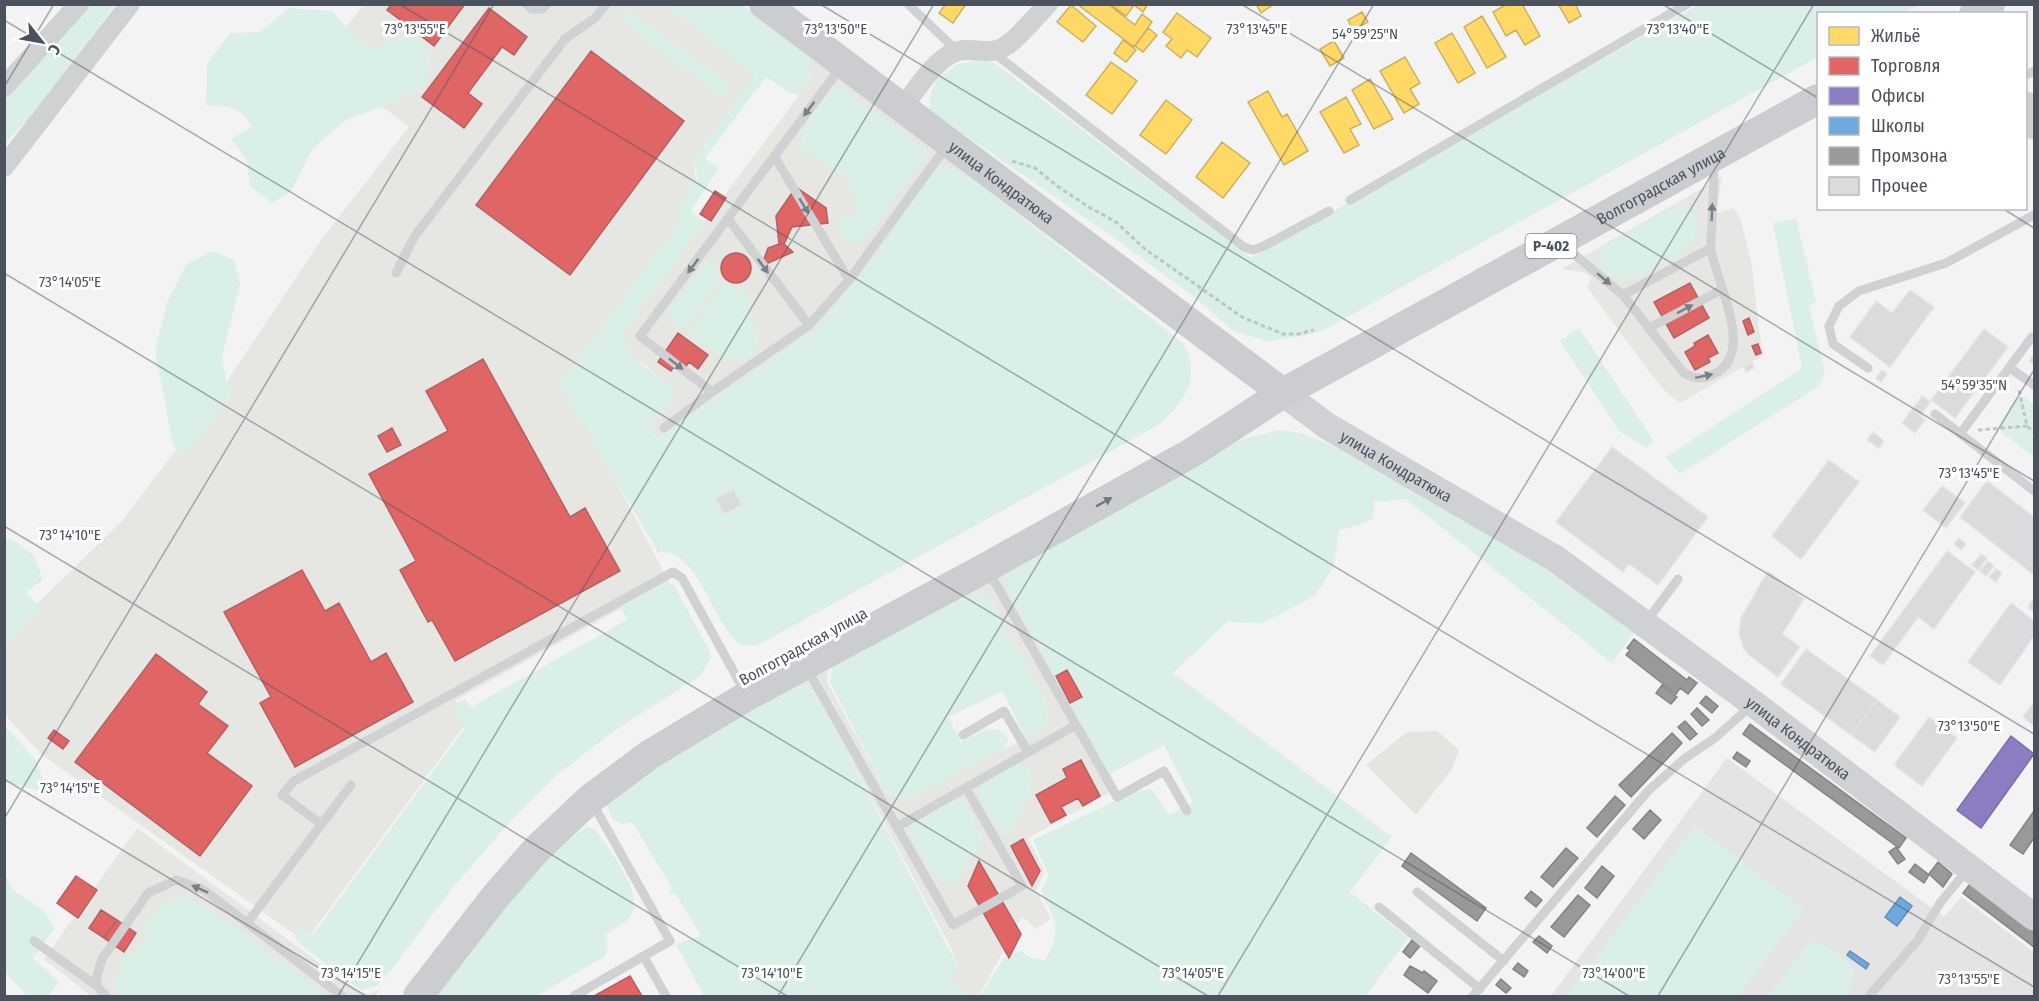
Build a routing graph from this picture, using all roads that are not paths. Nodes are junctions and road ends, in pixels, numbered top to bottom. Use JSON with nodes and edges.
{"nodes":[{"id":1,"x":79,"y":4,"type":"edge"},
{"id":2,"x":130,"y":4,"type":"edge"},
{"id":3,"x":526,"y":4,"type":"edge"},
{"id":4,"x":547,"y":4,"type":"edge"},
{"id":5,"x":606,"y":4,"type":"edge"},
{"id":6,"x":764,"y":4,"type":"edge"},
{"id":7,"x":908,"y":4,"type":"edge"},
{"id":8,"x":1048,"y":4,"type":"edge"},
{"id":9,"x":1687,"y":4,"type":"edge"},
{"id":10,"x":957,"y":51,"type":"junction"},
{"id":11,"x":993,"y":52,"type":"junction"},
{"id":12,"x":844,"y":63,"type":"junction"},
{"id":13,"x":4,"y":87,"type":"edge"},
{"id":14,"x":1817,"y":100,"type":"edge"},
{"id":15,"x":903,"y":107,"type":"junction"},
{"id":16,"x":2027,"y":110,"type":"edge"},
{"id":17,"x":2034,"y":126,"type":"edge"},
{"id":18,"x":949,"y":143,"type":"junction"},
{"id":19,"x":774,"y":156,"type":"junction"},
{"id":20,"x":1715,"y":156,"type":"junction"},
{"id":21,"x":7,"y":161,"type":"edge"},
{"id":22,"x":1350,"y":200,"type":"dead end"},
{"id":23,"x":1329,"y":212,"type":"dead end"},
{"id":24,"x":2034,"y":215,"type":"edge"},
{"id":25,"x":728,"y":219,"type":"junction"},
{"id":26,"x":1559,"y":241,"type":"junction"},
{"id":27,"x":1711,"y":249,"type":"junction"},
{"id":28,"x":396,"y":273,"type":"dead end"},
{"id":29,"x":849,"y":280,"type":"junction"},
{"id":30,"x":1721,"y":290,"type":"junction"},
{"id":31,"x":1623,"y":295,"type":"junction"},
{"id":32,"x":809,"y":326,"type":"junction"},
{"id":33,"x":1649,"y":328,"type":"junction"},
{"id":34,"x":2032,"y":337,"type":"dead end"},
{"id":35,"x":1868,"y":368,"type":"dead end"},
{"id":36,"x":2012,"y":369,"type":"junction"},
{"id":37,"x":2034,"y":385,"type":"edge"},
{"id":38,"x":711,"y":392,"type":"junction"},
{"id":39,"x":1282,"y":393,"type":"junction"},
{"id":40,"x":1935,"y":414,"type":"dead end"},
{"id":41,"x":664,"y":428,"type":"dead end"},
{"id":42,"x":1961,"y":432,"type":"junction"},
{"id":43,"x":2034,"y":491,"type":"edge"},
{"id":44,"x":987,"y":567,"type":"junction"},
{"id":45,"x":1678,"y":579,"type":"dead end"},
{"id":46,"x":1645,"y":624,"type":"junction"},
{"id":47,"x":805,"y":665,"type":"junction"},
{"id":48,"x":743,"y":688,"type":"junction"},
{"id":49,"x":1754,"y":704,"type":"junction"},
{"id":50,"x":1076,"y":725,"type":"junction"},
{"id":51,"x":963,"y":735,"type":"dead end"},
{"id":52,"x":1028,"y":752,"type":"junction"},
{"id":53,"x":351,"y":785,"type":"dead end"},
{"id":54,"x":966,"y":788,"type":"junction"},
{"id":55,"x":590,"y":799,"type":"junction"},
{"id":56,"x":1187,"y":811,"type":"dead end"},
{"id":57,"x":321,"y":824,"type":"junction"},
{"id":58,"x":897,"y":827,"type":"junction"},
{"id":59,"x":1969,"y":867,"type":"junction"},
{"id":60,"x":1416,"y":892,"type":"dead end"},
{"id":61,"x":1379,"y":907,"type":"dead end"},
{"id":62,"x":2034,"y":917,"type":"edge"},
{"id":63,"x":248,"y":922,"type":"junction"},
{"id":64,"x":34,"y":941,"type":"dead end"},
{"id":65,"x":644,"y":957,"type":"junction"},
{"id":66,"x":1504,"y":961,"type":"junction"},
{"id":67,"x":97,"y":986,"type":"junction"},
{"id":68,"x":1480,"y":988,"type":"junction"},
{"id":69,"x":106,"y":996,"type":"edge"},
{"id":70,"x":342,"y":996,"type":"edge"},
{"id":71,"x":398,"y":996,"type":"edge"},
{"id":72,"x":418,"y":996,"type":"edge"},
{"id":73,"x":573,"y":996,"type":"edge"},
{"id":74,"x":666,"y":996,"type":"edge"},
{"id":75,"x":1473,"y":996,"type":"edge"},
{"id":76,"x":1869,"y":996,"type":"edge"}],
"edges":[{"from":1,"to":13,"type":"street"},
{"from":2,"to":21,"type":"street"},
{"from":3,"to":4,"type":"lane"},
{"from":5,"to":28,"type":"lane"},
{"from":6,"to":12,"type":"main road","name":"улица Кондратюка"},
{"from":7,"to":10,"type":"lane"},
{"from":8,"to":11,"type":"street"},
{"from":9,"to":22,"type":"lane"},
{"from":10,"to":11,"type":"street"},
{"from":10,"to":15,"type":"street"},
{"from":11,"to":23,"type":"lane"},
{"from":12,"to":15,"type":"main road","name":"улица Кондратюка"},
{"from":12,"to":19,"type":"lane","one_way":true},
{"from":14,"to":20,"type":"main road","name":"Волгоградская улица","number":"Р-402"},
{"from":15,"to":18,"type":"main road","name":"улица Кондратюка"},
{"from":16,"to":17,"type":"street"},
{"from":18,"to":29,"type":"lane"},
{"from":18,"to":39,"type":"main road","name":"улица Кондратюка"},
{"from":19,"to":25,"type":"lane"},
{"from":19,"to":29,"type":"lane","one_way":true},
{"from":20,"to":26,"type":"main road","name":"Волгоградская улица","number":"Р-402"},
{"from":27,"to":20,"type":"lane","one_way":true},
{"from":24,"to":35,"type":"lane"},
{"from":25,"to":32,"type":"lane","one_way":true},
{"from":25,"to":38,"type":"lane","one_way":true},
{"from":26,"to":31,"type":"lane","one_way":true},
{"from":26,"to":39,"type":"main road","name":"Волгоградская улица","number":"Р-402"},
{"from":27,"to":30,"type":"lane"},
{"from":27,"to":31,"type":"lane"},
{"from":29,"to":32,"type":"lane"},
{"from":33,"to":30,"type":"lane","one_way":true},
{"from":33,"to":30,"type":"lane","one_way":true},
{"from":31,"to":33,"type":"lane"},
{"from":32,"to":38,"type":"lane"},
{"from":34,"to":36,"type":"lane"},
{"from":36,"to":37,"type":"lane"},
{"from":36,"to":42,"type":"lane"},
{"from":38,"to":41,"type":"lane"},
{"from":44,"to":39,"type":"main road","name":"Волгоградская улица","one_way":true},
{"from":39,"to":46,"type":"street","name":"улица Кондратюка"},
{"from":39,"to":48,"type":"main road","name":"Волгоградская улица"},
{"from":40,"to":42,"type":"lane"},
{"from":42,"to":43,"type":"lane"},
{"from":44,"to":47,"type":"main road","name":"Волгоградская улица"},
{"from":44,"to":50,"type":"lane"},
{"from":45,"to":46,"type":"lane"},
{"from":46,"to":49,"type":"street","name":"улица Кондратюка"},
{"from":47,"to":48,"type":"main road","name":"Волгоградская улица"},
{"from":47,"to":58,"type":"lane"},
{"from":48,"to":55,"type":"main road","name":"Волгоградская улица"},
{"from":48,"to":57,"type":"lane"},
{"from":48,"to":71,"type":"main road","name":"Волгоградская улица"},
{"from":49,"to":59,"type":"street","name":"улица Кондратюка"},
{"from":49,"to":66,"type":"lane"},
{"from":50,"to":52,"type":"lane"},
{"from":50,"to":56,"type":"lane"},
{"from":51,"to":52,"type":"lane"},
{"from":52,"to":54,"type":"lane"},
{"from":53,"to":57,"type":"lane"},
{"from":54,"to":58,"type":"lane"},
{"from":54,"to":58,"type":"lane"},
{"from":55,"to":65,"type":"lane"},
{"from":55,"to":72,"type":"main road","name":"Волгоградская улица"},
{"from":57,"to":63,"type":"lane"},
{"from":59,"to":62,"type":"street","name":"улица Кондратюка"},
{"from":59,"to":76,"type":"lane"},
{"from":60,"to":66,"type":"lane"},
{"from":61,"to":68,"type":"lane"},
{"from":63,"to":67,"type":"lane","one_way":true},
{"from":63,"to":70,"type":"lane"},
{"from":64,"to":67,"type":"lane"},
{"from":65,"to":73,"type":"lane"},
{"from":65,"to":74,"type":"lane"},
{"from":66,"to":68,"type":"lane"},
{"from":67,"to":69,"type":"lane"},
{"from":68,"to":75,"type":"lane"}]}
